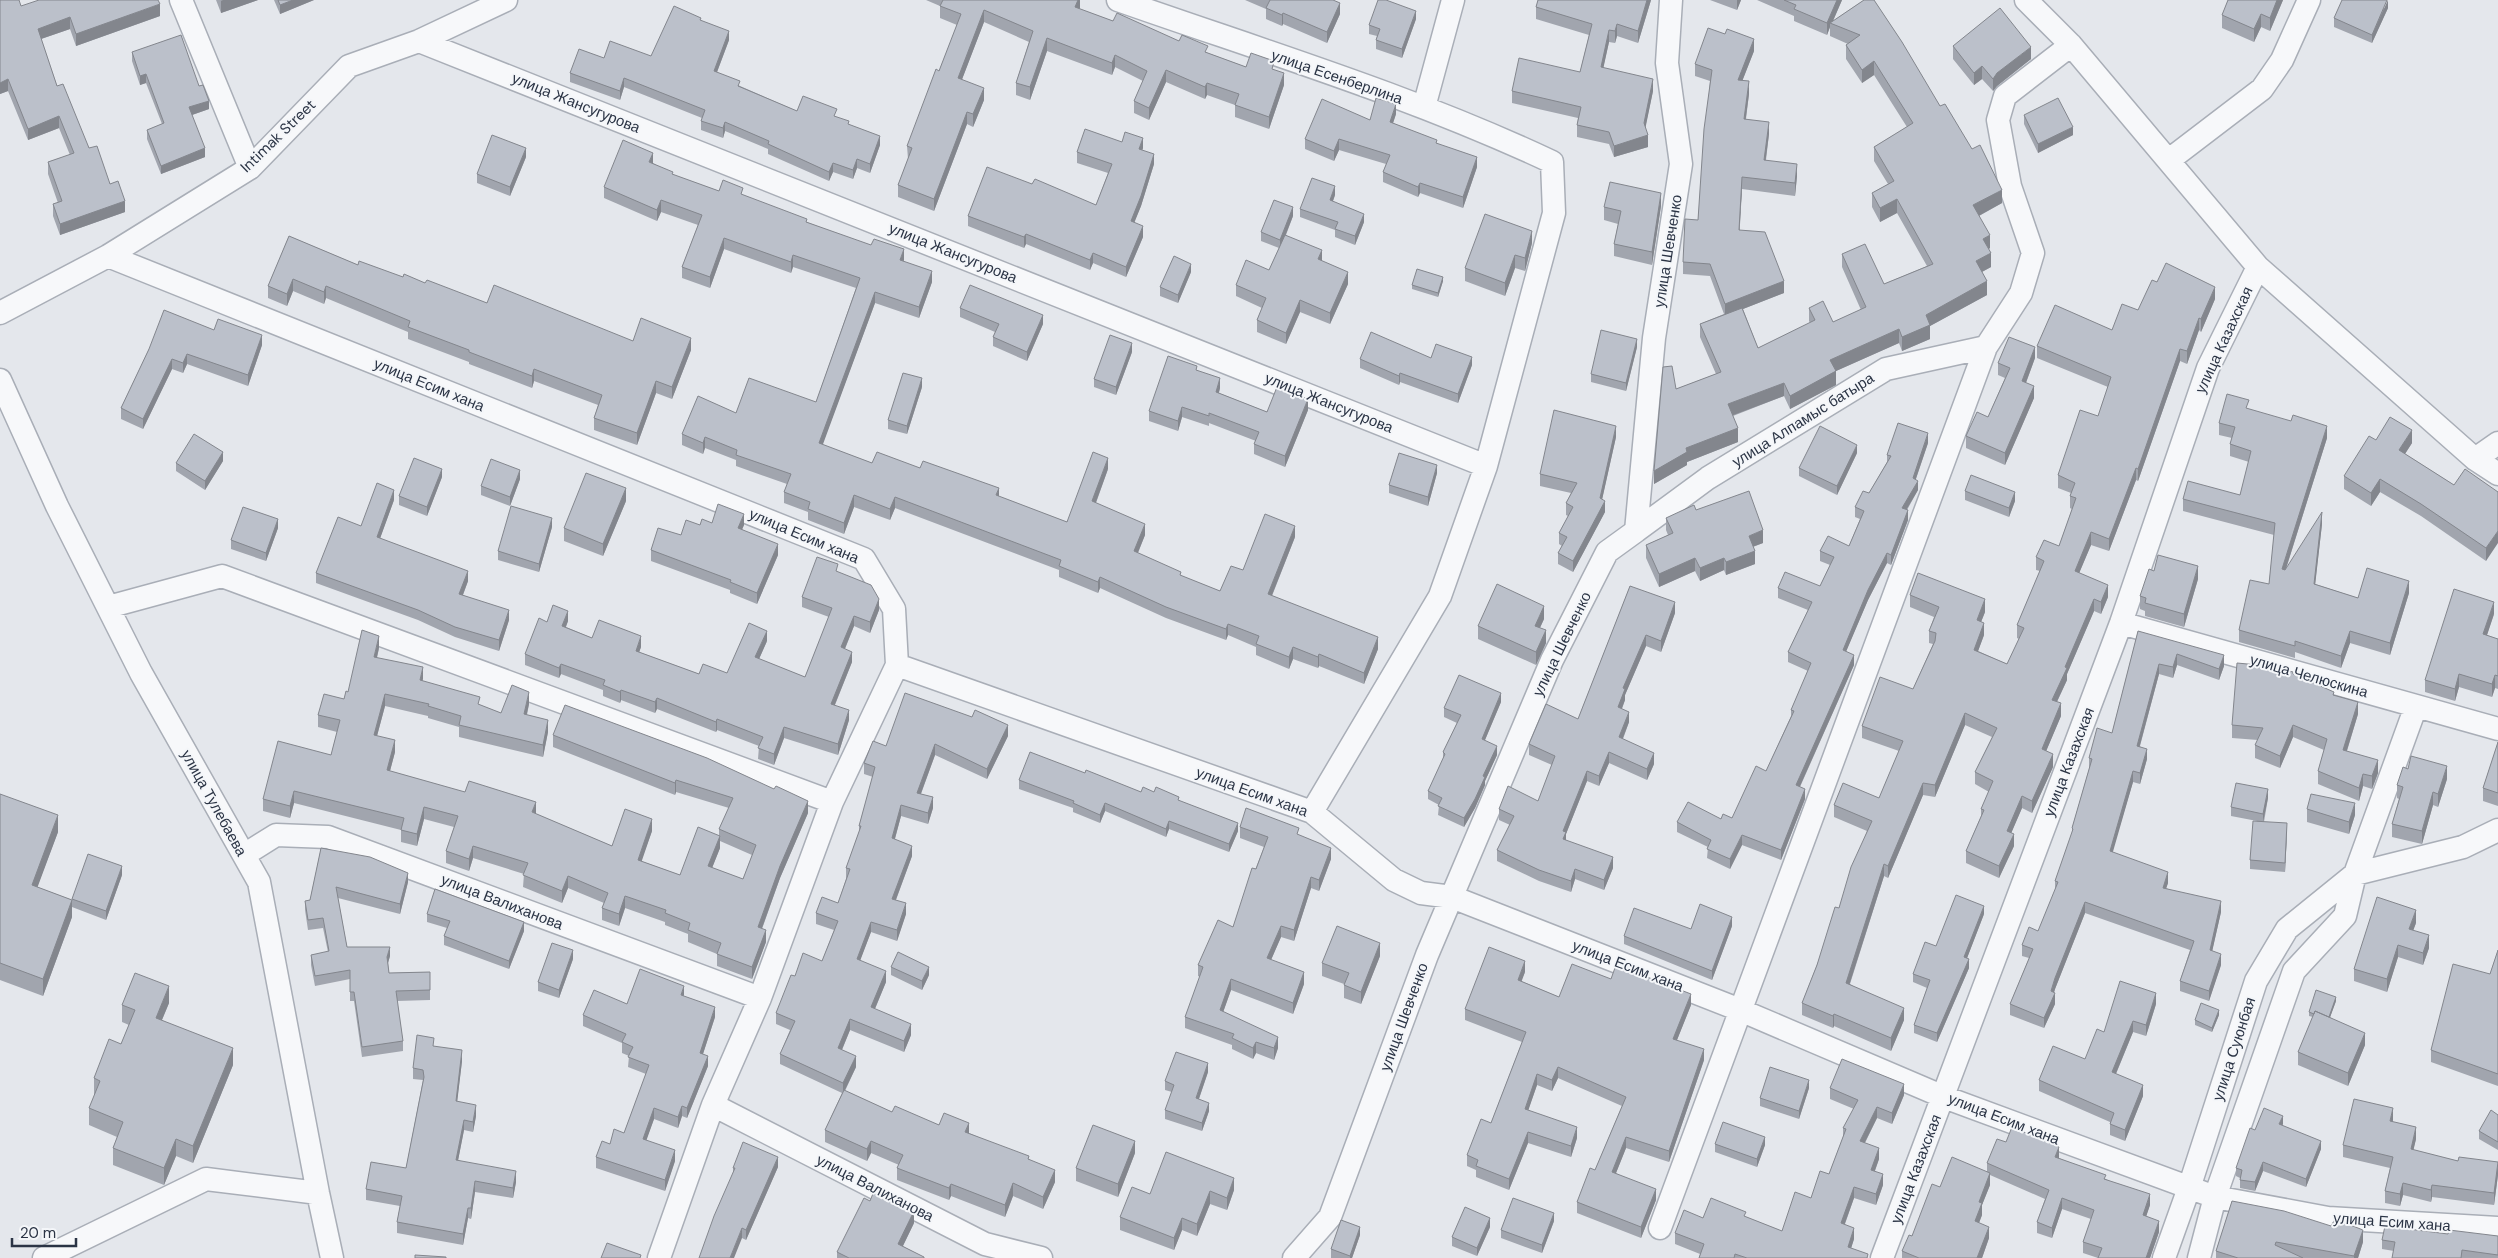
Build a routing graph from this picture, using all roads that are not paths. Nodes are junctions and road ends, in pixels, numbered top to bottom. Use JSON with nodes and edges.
{"nodes":[{"id":1,"x":181,"y":0,"type":"edge"},
{"id":2,"x":506,"y":0,"type":"edge"},
{"id":3,"x":1118,"y":0,"type":"edge"},
{"id":4,"x":1453,"y":0,"type":"edge"},
{"id":5,"x":1670,"y":0,"type":"edge"},
{"id":6,"x":2026,"y":0,"type":"edge"},
{"id":7,"x":2309,"y":0,"type":"edge"},
{"id":8,"x":419,"y":41,"type":"junction"},
{"id":9,"x":2071,"y":45,"type":"junction"},
{"id":10,"x":1424,"y":107,"type":"junction"},
{"id":11,"x":2168,"y":160,"type":"junction"},
{"id":12,"x":250,"y":168,"type":"junction"},
{"id":13,"x":108,"y":256,"type":"junction"},
{"id":14,"x":2258,"y":267,"type":"junction"},
{"id":15,"x":0,"y":313,"type":"edge"},
{"id":16,"x":1986,"y":347,"type":"junction"},
{"id":17,"x":0,"y":380,"type":"edge"},
{"id":18,"x":2498,"y":442,"type":"edge"},
{"id":19,"x":2475,"y":459,"type":"junction"},
{"id":20,"x":1486,"y":466,"type":"junction"},
{"id":21,"x":2498,"y":474,"type":"edge"},
{"id":22,"x":1636,"y":531,"type":"junction"},
{"id":23,"x":108,"y":607,"type":"junction"},
{"id":24,"x":2121,"y":624,"type":"junction"},
{"id":25,"x":897,"y":665,"type":"junction"},
{"id":26,"x":2416,"y":706,"type":"junction"},
{"id":27,"x":2498,"y":729,"type":"edge"},
{"id":28,"x":832,"y":802,"type":"junction"},
{"id":29,"x":1312,"y":812,"type":"junction"},
{"id":30,"x":2498,"y":830,"type":"edge"},
{"id":31,"x":244,"y":855,"type":"junction"},
{"id":32,"x":2356,"y":874,"type":"junction"},
{"id":33,"x":1452,"y":897,"type":"junction"},
{"id":34,"x":760,"y":998,"type":"junction"},
{"id":35,"x":1740,"y":1010,"type":"junction"},
{"id":36,"x":1944,"y":1097,"type":"junction"},
{"id":37,"x":714,"y":1105,"type":"junction"},
{"id":38,"x":2189,"y":1188,"type":"junction"},
{"id":39,"x":318,"y":1193,"type":"junction"},
{"id":40,"x":2215,"y":1198,"type":"junction"},
{"id":41,"x":1660,"y":1228,"type":"dead end"},
{"id":42,"x":2498,"y":1228,"type":"edge"},
{"id":43,"x":44,"y":1258,"type":"edge"},
{"id":44,"x":332,"y":1258,"type":"edge"},
{"id":45,"x":659,"y":1258,"type":"edge"},
{"id":46,"x":1041,"y":1258,"type":"edge"},
{"id":47,"x":1294,"y":1258,"type":"edge"},
{"id":48,"x":1882,"y":1258,"type":"edge"},
{"id":49,"x":2164,"y":1258,"type":"edge"},
{"id":50,"x":2199,"y":1258,"type":"edge"}],
"edges":[{"from":1,"to":12,"type":"street"},
{"from":2,"to":8,"type":"street","name":"Intimak Street"},
{"from":3,"to":10,"type":"street","name":"улица Есенберлина"},
{"from":4,"to":10,"type":"street"},
{"from":5,"to":22,"type":"street","name":"улица Шевченко"},
{"from":6,"to":9,"type":"street"},
{"from":7,"to":11,"type":"street"},
{"from":8,"to":12,"type":"street","name":"Intimak Street"},
{"from":8,"to":20,"type":"street","name":"улица Жансугурова"},
{"from":9,"to":11,"type":"street"},
{"from":9,"to":16,"type":"street"},
{"from":10,"to":20,"type":"street","name":"улица Есенберлина"},
{"from":11,"to":14,"type":"street"},
{"from":12,"to":13,"type":"street","name":"Intimak Street"},
{"from":13,"to":15,"type":"street","name":"Intimak Street"},
{"from":13,"to":25,"type":"street","name":"улица Есим хана"},
{"from":14,"to":19,"type":"street"},
{"from":14,"to":24,"type":"street","name":"улица Казахская"},
{"from":16,"to":22,"type":"street","name":"улица Алпамыс батыра"},
{"from":16,"to":35,"type":"street"},
{"from":17,"to":23,"type":"street","name":"улица Тулебаева"},
{"from":18,"to":19,"type":"street"},
{"from":19,"to":21,"type":"street"},
{"from":20,"to":29,"type":"street"},
{"from":22,"to":33,"type":"street","name":"улица Шевченко"},
{"from":23,"to":28,"type":"street"},
{"from":23,"to":31,"type":"street","name":"улица Тулебаева"},
{"from":24,"to":26,"type":"street","name":"улица Челюскина"},
{"from":24,"to":36,"type":"street","name":"улица Казахская"},
{"from":25,"to":28,"type":"street"},
{"from":25,"to":29,"type":"street","name":"улица Есим хана"},
{"from":26,"to":27,"type":"street","name":"улица Челюскина"},
{"from":26,"to":32,"type":"street"},
{"from":28,"to":34,"type":"street"},
{"from":29,"to":33,"type":"street","name":"улица Есим хана"},
{"from":30,"to":32,"type":"street","name":"улица Суюнбая"},
{"from":31,"to":34,"type":"street","name":"улица Валиханова"},
{"from":31,"to":39,"type":"street","name":"улица Тулебаева"},
{"from":32,"to":38,"type":"street","name":"улица Суюнбая"},
{"from":32,"to":40,"type":"street","name":"улица Суюнбая"},
{"from":33,"to":35,"type":"street","name":"улица Есим хана"},
{"from":33,"to":47,"type":"street","name":"улица Шевченко"},
{"from":34,"to":37,"type":"street"},
{"from":35,"to":36,"type":"street","name":"улица Есим хана"},
{"from":35,"to":41,"type":"street"},
{"from":36,"to":38,"type":"street","name":"улица Есим хана"},
{"from":36,"to":48,"type":"street","name":"улица Казахская"},
{"from":37,"to":45,"type":"street"},
{"from":37,"to":46,"type":"street","name":"улица Валиханова"},
{"from":38,"to":40,"type":"street","name":"улица Есим хана"},
{"from":38,"to":49,"type":"street","name":"улица Суюнбая"},
{"from":39,"to":43,"type":"street"},
{"from":39,"to":44,"type":"street","name":"улица Тулебаева"},
{"from":40,"to":42,"type":"street","name":"улица Есим хана"},
{"from":40,"to":50,"type":"street","name":"улица Суюнбая"}]}
